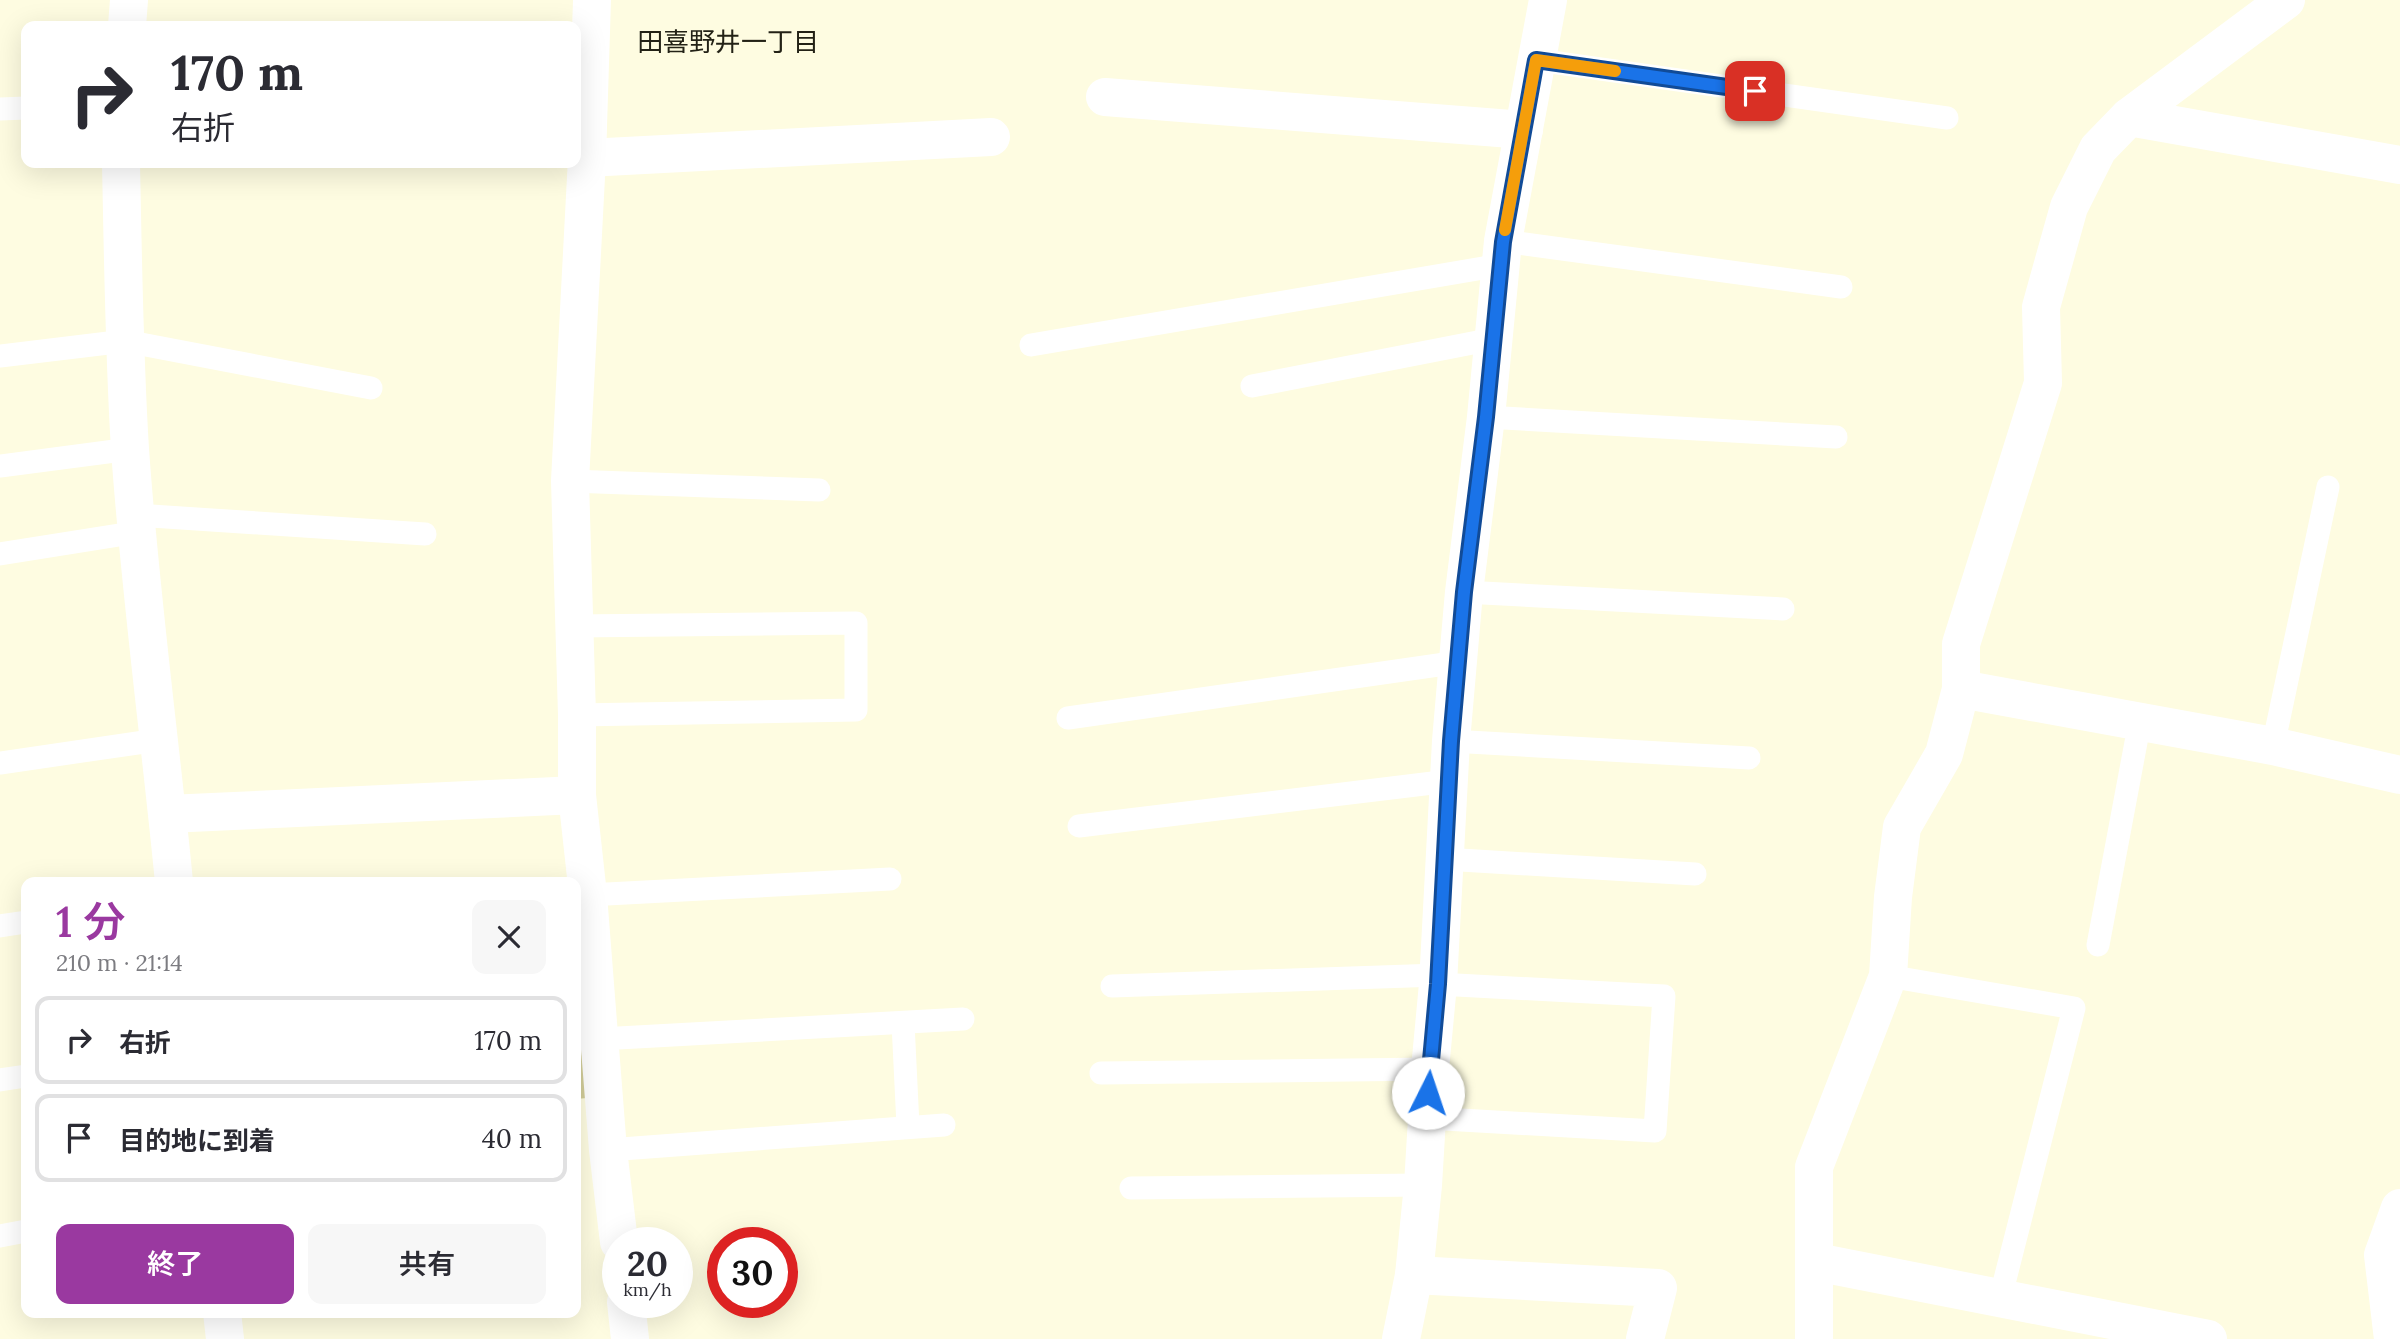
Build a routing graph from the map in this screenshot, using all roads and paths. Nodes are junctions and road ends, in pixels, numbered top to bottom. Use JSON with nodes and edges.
{"nodes":[{"id":1,"x":129,"y":0,"type":"edge"},
{"id":2,"x":592,"y":0,"type":"edge"},
{"id":3,"x":1548,"y":0,"type":"edge"},
{"id":4,"x":2286,"y":0,"type":"edge"},
{"id":5,"x":127,"y":21,"type":"edge"},
{"id":6,"x":1536,"y":60,"type":"junction"},
{"id":7,"x":1104,"y":97,"type":"dead end"},
{"id":8,"x":21,"y":108,"type":"edge"},
{"id":9,"x":0,"y":109,"type":"edge"},
{"id":10,"x":2129,"y":117,"type":"junction"},
{"id":11,"x":1947,"y":118,"type":"dead end"},
{"id":12,"x":1524,"y":130,"type":"junction"},
{"id":13,"x":991,"y":137,"type":"dead end"},
{"id":14,"x":587,"y":158,"type":"junction"},
{"id":15,"x":2400,"y":165,"type":"edge"},
{"id":16,"x":121,"y":168,"type":"edge"},
{"id":17,"x":1502,"y":253,"type":"junction"},
{"id":18,"x":1841,"y":287,"type":"dead end"},
{"id":19,"x":1493,"y":339,"type":"junction"},
{"id":20,"x":125,"y":341,"type":"junction"},
{"id":21,"x":1031,"y":345,"type":"dead end"},
{"id":22,"x":0,"y":356,"type":"edge"},
{"id":23,"x":1252,"y":386,"type":"dead end"},
{"id":24,"x":372,"y":388,"type":"dead end"},
{"id":25,"x":1486,"y":417,"type":"junction"},
{"id":26,"x":1836,"y":437,"type":"dead end"},
{"id":27,"x":130,"y":449,"type":"junction"},
{"id":28,"x":0,"y":466,"type":"edge"},
{"id":29,"x":570,"y":481,"type":"junction"},
{"id":30,"x":2328,"y":487,"type":"dead end"},
{"id":31,"x":819,"y":490,"type":"dead end"},
{"id":32,"x":137,"y":523,"type":"junction"},
{"id":33,"x":425,"y":534,"type":"dead end"},
{"id":34,"x":0,"y":554,"type":"edge"},
{"id":35,"x":1464,"y":592,"type":"junction"},
{"id":36,"x":1783,"y":609,"type":"dead end"},
{"id":37,"x":575,"y":626,"type":"junction"},
{"id":38,"x":1459,"y":662,"type":"junction"},
{"id":39,"x":1961,"y":689,"type":"junction"},
{"id":40,"x":577,"y":715,"type":"junction"},
{"id":41,"x":1068,"y":718,"type":"dead end"},
{"id":42,"x":2140,"y":721,"type":"junction"},
{"id":43,"x":158,"y":740,"type":"junction"},
{"id":44,"x":1451,"y":741,"type":"junction"},
{"id":45,"x":2273,"y":746,"type":"junction"},
{"id":46,"x":1749,"y":758,"type":"dead end"},
{"id":47,"x":0,"y":763,"type":"edge"},
{"id":48,"x":2400,"y":775,"type":"edge"},
{"id":49,"x":1449,"y":781,"type":"junction"},
{"id":50,"x":576,"y":795,"type":"junction"},
{"id":51,"x":168,"y":814,"type":"junction"},
{"id":52,"x":1079,"y":826,"type":"dead end"},
{"id":53,"x":1444,"y":859,"type":"junction"},
{"id":54,"x":1695,"y":874,"type":"dead end"},
{"id":55,"x":174,"y":877,"type":"edge"},
{"id":56,"x":890,"y":879,"type":"dead end"},
{"id":57,"x":588,"y":895,"type":"junction"},
{"id":58,"x":21,"y":923,"type":"edge"},
{"id":59,"x":0,"y":926,"type":"edge"},
{"id":60,"x":2098,"y":945,"type":"dead end"},
{"id":61,"x":1888,"y":976,"type":"junction"},
{"id":62,"x":1438,"y":980,"type":"junction"},
{"id":63,"x":1112,"y":986,"type":"dead end"},
{"id":64,"x":963,"y":1019,"type":"dead end"},
{"id":65,"x":903,"y":1023,"type":"junction"},
{"id":66,"x":600,"y":1039,"type":"junction"},
{"id":67,"x":1430,"y":1069,"type":"junction"},
{"id":68,"x":1101,"y":1073,"type":"dead end"},
{"id":69,"x":21,"y":1077,"type":"edge"},
{"id":70,"x":0,"y":1080,"type":"edge"},
{"id":71,"x":1426,"y":1118,"type":"junction"},
{"id":72,"x":944,"y":1125,"type":"dead end"},
{"id":73,"x":908,"y":1126,"type":"junction"},
{"id":74,"x":608,"y":1150,"type":"junction"},
{"id":75,"x":1423,"y":1185,"type":"junction"},
{"id":76,"x":1131,"y":1188,"type":"dead end"},
{"id":77,"x":2400,"y":1208,"type":"edge"},
{"id":78,"x":617,"y":1227,"type":"edge"},
{"id":79,"x":21,"y":1232,"type":"edge"},
{"id":80,"x":0,"y":1236,"type":"edge"},
{"id":81,"x":1816,"y":1262,"type":"junction"},
{"id":82,"x":1414,"y":1275,"type":"junction"},
{"id":83,"x":2000,"y":1299,"type":"junction"},
{"id":84,"x":223,"y":1318,"type":"edge"},
{"id":85,"x":628,"y":1318,"type":"edge"},
{"id":86,"x":225,"y":1339,"type":"edge"},
{"id":87,"x":630,"y":1339,"type":"edge"},
{"id":88,"x":1401,"y":1339,"type":"edge"},
{"id":89,"x":1645,"y":1339,"type":"edge"},
{"id":90,"x":1814,"y":1339,"type":"edge"},
{"id":91,"x":2208,"y":1339,"type":"edge"},
{"id":92,"x":2393,"y":1339,"type":"edge"}],
"edges":[{"from":1,"to":5,"type":"street"},
{"from":2,"to":14,"type":"street"},
{"from":3,"to":6,"type":"street"},
{"from":4,"to":10,"type":"street"},
{"from":6,"to":11,"type":"lane"},
{"from":6,"to":12,"type":"street"},
{"from":7,"to":12,"type":"street"},
{"from":8,"to":9,"type":"lane"},
{"from":10,"to":15,"type":"street"},
{"from":10,"to":39,"type":"street"},
{"from":12,"to":17,"type":"street"},
{"from":13,"to":14,"type":"street"},
{"from":14,"to":29,"type":"street"},
{"from":16,"to":20,"type":"street"},
{"from":17,"to":18,"type":"lane"},
{"from":17,"to":19,"type":"street"},
{"from":17,"to":21,"type":"lane"},
{"from":19,"to":23,"type":"lane"},
{"from":19,"to":25,"type":"street"},
{"from":20,"to":22,"type":"lane"},
{"from":20,"to":24,"type":"lane"},
{"from":20,"to":27,"type":"street"},
{"from":25,"to":26,"type":"lane"},
{"from":25,"to":35,"type":"street"},
{"from":27,"to":28,"type":"lane"},
{"from":27,"to":32,"type":"street"},
{"from":29,"to":31,"type":"lane"},
{"from":29,"to":37,"type":"street"},
{"from":30,"to":45,"type":"lane"},
{"from":32,"to":33,"type":"lane"},
{"from":32,"to":34,"type":"lane"},
{"from":32,"to":43,"type":"street"},
{"from":35,"to":36,"type":"lane"},
{"from":35,"to":38,"type":"street"},
{"from":37,"to":40,"type":"street"},
{"from":37,"to":40,"type":"lane"},
{"from":38,"to":41,"type":"lane"},
{"from":38,"to":44,"type":"street"},
{"from":39,"to":42,"type":"street"},
{"from":39,"to":61,"type":"street"},
{"from":40,"to":50,"type":"street"},
{"from":42,"to":45,"type":"street"},
{"from":42,"to":60,"type":"lane"},
{"from":43,"to":47,"type":"lane"},
{"from":43,"to":51,"type":"street"},
{"from":44,"to":46,"type":"lane"},
{"from":44,"to":49,"type":"street"},
{"from":45,"to":48,"type":"street"},
{"from":49,"to":52,"type":"lane"},
{"from":49,"to":53,"type":"street"},
{"from":50,"to":51,"type":"street"},
{"from":50,"to":57,"type":"street"},
{"from":51,"to":55,"type":"street"},
{"from":53,"to":54,"type":"lane"},
{"from":53,"to":62,"type":"street"},
{"from":56,"to":57,"type":"lane"},
{"from":57,"to":66,"type":"street"},
{"from":58,"to":59,"type":"lane"},
{"from":61,"to":81,"type":"street"},
{"from":61,"to":83,"type":"lane"},
{"from":62,"to":63,"type":"lane"},
{"from":62,"to":67,"type":"street"},
{"from":62,"to":71,"type":"lane"},
{"from":64,"to":65,"type":"lane"},
{"from":65,"to":66,"type":"lane"},
{"from":65,"to":73,"type":"lane"},
{"from":66,"to":74,"type":"street"},
{"from":67,"to":68,"type":"lane"},
{"from":67,"to":71,"type":"street"},
{"from":69,"to":70,"type":"lane"},
{"from":71,"to":75,"type":"street"},
{"from":72,"to":73,"type":"lane"},
{"from":73,"to":74,"type":"lane"},
{"from":74,"to":78,"type":"street"},
{"from":75,"to":76,"type":"lane"},
{"from":75,"to":82,"type":"street"},
{"from":77,"to":92,"type":"street"},
{"from":79,"to":80,"type":"lane"},
{"from":81,"to":83,"type":"street"},
{"from":81,"to":90,"type":"street"},
{"from":82,"to":88,"type":"street"},
{"from":82,"to":89,"type":"street"},
{"from":83,"to":91,"type":"street"},
{"from":84,"to":86,"type":"street"},
{"from":85,"to":87,"type":"street"}]}
